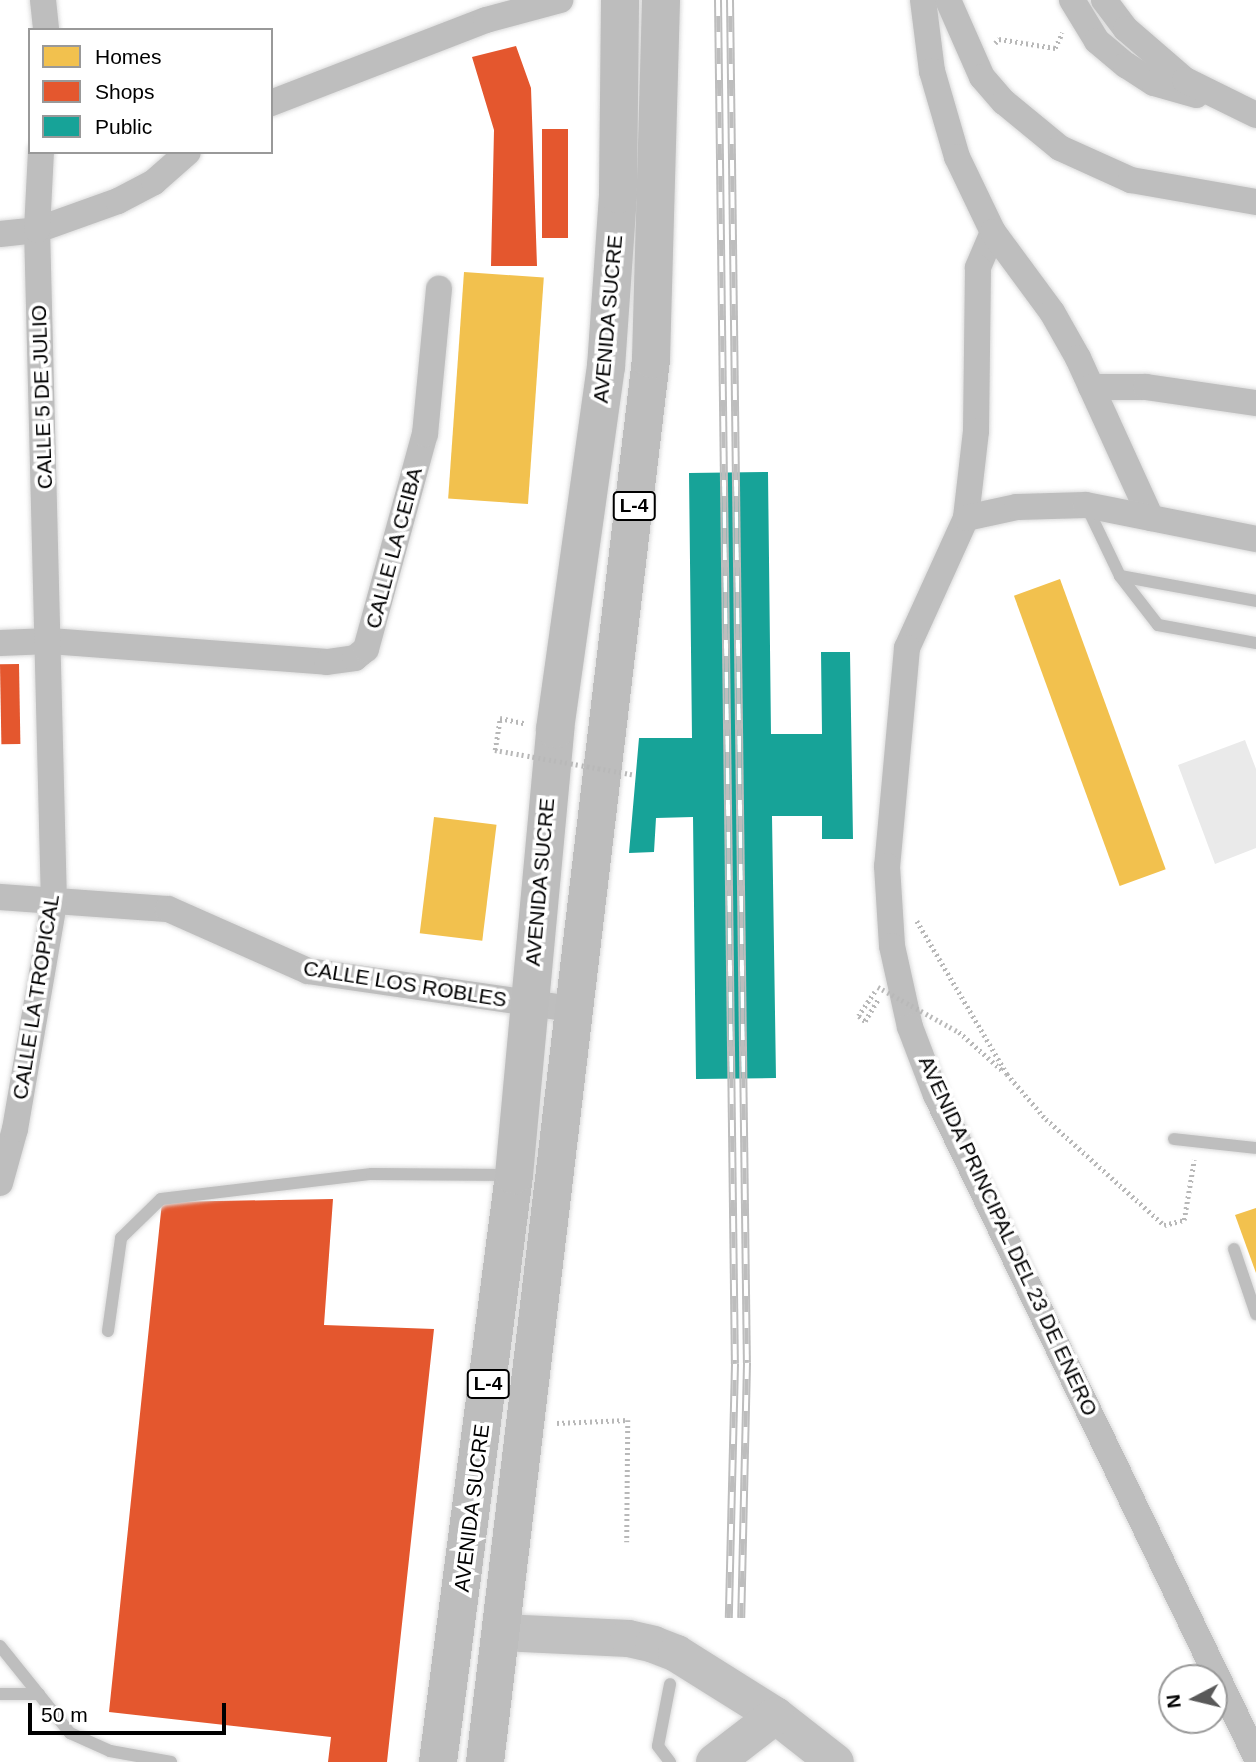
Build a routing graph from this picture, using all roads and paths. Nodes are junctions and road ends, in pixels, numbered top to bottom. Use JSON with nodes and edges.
{"nodes":[{"id":1,"x":43,"y":0,"type":"edge"},
{"id":2,"x":560,"y":0,"type":"edge"},
{"id":3,"x":620,"y":0,"type":"edge"},
{"id":4,"x":661,"y":0,"type":"edge"},
{"id":5,"x":923,"y":0,"type":"edge"},
{"id":6,"x":948,"y":0,"type":"edge"},
{"id":7,"x":1104,"y":0,"type":"edge"},
{"id":8,"x":1069,"y":12,"type":"edge"},
{"id":9,"x":47,"y":28,"type":"edge"},
{"id":10,"x":999,"y":39,"type":"dead end"},
{"id":11,"x":1213,"y":98,"type":"junction"},
{"id":12,"x":273,"y":102,"type":"edge"},
{"id":13,"x":1256,"y":115,"type":"edge"},
{"id":14,"x":41,"y":154,"type":"edge"},
{"id":15,"x":186,"y":154,"type":"edge"},
{"id":16,"x":1256,"y":201,"type":"edge"},
{"id":17,"x":37,"y":230,"type":"junction"},
{"id":18,"x":993,"y":232,"type":"junction"},
{"id":19,"x":0,"y":234,"type":"edge"},
{"id":20,"x":439,"y":289,"type":"dead end"},
{"id":21,"x":1091,"y":387,"type":"junction"},
{"id":22,"x":1256,"y":403,"type":"edge"},
{"id":23,"x":1086,"y":505,"type":"junction"},
{"id":24,"x":966,"y":518,"type":"junction"},
{"id":25,"x":1151,"y":518,"type":"junction"},
{"id":26,"x":1256,"y":539,"type":"edge"},
{"id":27,"x":1120,"y":576,"type":"junction"},
{"id":28,"x":1256,"y":601,"type":"edge"},
{"id":29,"x":50,"y":641,"type":"junction"},
{"id":30,"x":0,"y":643,"type":"edge"},
{"id":31,"x":1256,"y":643,"type":"edge"},
{"id":32,"x":500,"y":718,"type":"dead end"},
{"id":33,"x":636,"y":775,"type":"dead end"},
{"id":34,"x":0,"y":897,"type":"edge"},
{"id":35,"x":54,"y":904,"type":"junction"},
{"id":36,"x":913,"y":913,"type":"dead end"},
{"id":37,"x":878,"y":999,"type":"dead end"},
{"id":38,"x":529,"y":1004,"type":"junction"},
{"id":39,"x":573,"y":1009,"type":"junction"},
{"id":40,"x":1007,"y":1074,"type":"junction"},
{"id":41,"x":1174,"y":1139,"type":"dead end"},
{"id":42,"x":1196,"y":1142,"type":"junction"},
{"id":43,"x":1256,"y":1148,"type":"edge"},
{"id":44,"x":514,"y":1175,"type":"junction"},
{"id":45,"x":0,"y":1183,"type":"edge"},
{"id":46,"x":1234,"y":1249,"type":"dead end"},
{"id":47,"x":1256,"y":1314,"type":"edge"},
{"id":48,"x":108,"y":1331,"type":"dead end"},
{"id":49,"x":524,"y":1425,"type":"junction"},
{"id":50,"x":627,"y":1542,"type":"dead end"},
{"id":51,"x":501,"y":1632,"type":"junction"},
{"id":52,"x":0,"y":1646,"type":"edge"},
{"id":53,"x":670,"y":1684,"type":"dead end"},
{"id":54,"x":0,"y":1694,"type":"edge"},
{"id":55,"x":38,"y":1694,"type":"junction"},
{"id":56,"x":786,"y":1737,"type":"edge"},
{"id":57,"x":110,"y":1756,"type":"edge"},
{"id":58,"x":1256,"y":1757,"type":"edge"},
{"id":59,"x":171,"y":1762,"type":"edge"},
{"id":60,"x":438,"y":1762,"type":"edge"},
{"id":61,"x":485,"y":1762,"type":"edge"},
{"id":62,"x":670,"y":1762,"type":"edge"},
{"id":63,"x":714,"y":1762,"type":"edge"},
{"id":64,"x":835,"y":1762,"type":"edge"}],
"edges":[{"from":1,"to":9,"type":"street"},
{"from":2,"to":12,"type":"street"},
{"from":3,"to":38,"type":"main road","name":"AVENIDA SUCRE","number":"L-4"},
{"from":4,"to":39,"type":"main road","name":"AVENIDA SUCRE","number":"L-4"},
{"from":5,"to":18,"type":"street"},
{"from":6,"to":16,"type":"street"},
{"from":7,"to":11,"type":"street"},
{"from":8,"to":10,"type":"path"},
{"from":8,"to":11,"type":"street"},
{"from":11,"to":13,"type":"street"},
{"from":14,"to":17,"type":"street","name":"CALLE 5 DE JULIO"},
{"from":15,"to":17,"type":"street"},
{"from":17,"to":19,"type":"street"},
{"from":17,"to":29,"type":"street","name":"CALLE 5 DE JULIO"},
{"from":18,"to":21,"type":"street"},
{"from":18,"to":24,"type":"street","name":"AVENIDA PRINCIPAL DEL 23 DE ENERO"},
{"from":20,"to":29,"type":"street","name":"CALLE LA CEIBA"},
{"from":21,"to":22,"type":"street"},
{"from":21,"to":25,"type":"street"},
{"from":23,"to":24,"type":"street"},
{"from":23,"to":25,"type":"street"},
{"from":23,"to":27,"type":"lane"},
{"from":24,"to":58,"type":"street","name":"AVENIDA PRINCIPAL DEL 23 DE ENERO"},
{"from":25,"to":26,"type":"street"},
{"from":27,"to":28,"type":"lane"},
{"from":27,"to":31,"type":"lane"},
{"from":29,"to":30,"type":"street","name":"CALLE LA CEIBA"},
{"from":29,"to":35,"type":"street","name":"CALLE LA TROPICAL"},
{"from":32,"to":33,"type":"path","bridge":true},
{"from":34,"to":35,"type":"street","name":"CALLE LOS ROBLES"},
{"from":35,"to":38,"type":"street","name":"CALLE LOS ROBLES"},
{"from":35,"to":45,"type":"street","name":"CALLE LA TROPICAL"},
{"from":36,"to":40,"type":"path"},
{"from":37,"to":40,"type":"path","bridge":true},
{"from":38,"to":39,"type":"street","name":"CALLE LOS ROBLES"},
{"from":38,"to":44,"type":"main road","name":"AVENIDA SUCRE","number":"L-4"},
{"from":39,"to":49,"type":"main road","name":"AVENIDA SUCRE","number":"L-4"},
{"from":40,"to":42,"type":"path"},
{"from":41,"to":42,"type":"lane"},
{"from":42,"to":43,"type":"lane"},
{"from":44,"to":48,"type":"lane"},
{"from":44,"to":60,"type":"main road","name":"AVENIDA SUCRE","number":"L-4"},
{"from":46,"to":47,"type":"lane"},
{"from":49,"to":50,"type":"path"},
{"from":49,"to":51,"type":"main road","name":"AVENIDA SUCRE","number":"L-4"},
{"from":51,"to":56,"type":"street"},
{"from":51,"to":61,"type":"main road","name":"AVENIDA SUCRE","number":"L-4"},
{"from":52,"to":55,"type":"lane"},
{"from":53,"to":62,"type":"lane"},
{"from":54,"to":55,"type":"lane"},
{"from":55,"to":57,"type":"lane"},
{"from":56,"to":63,"type":"street"},
{"from":56,"to":64,"type":"street"},
{"from":57,"to":59,"type":"lane"}]}
